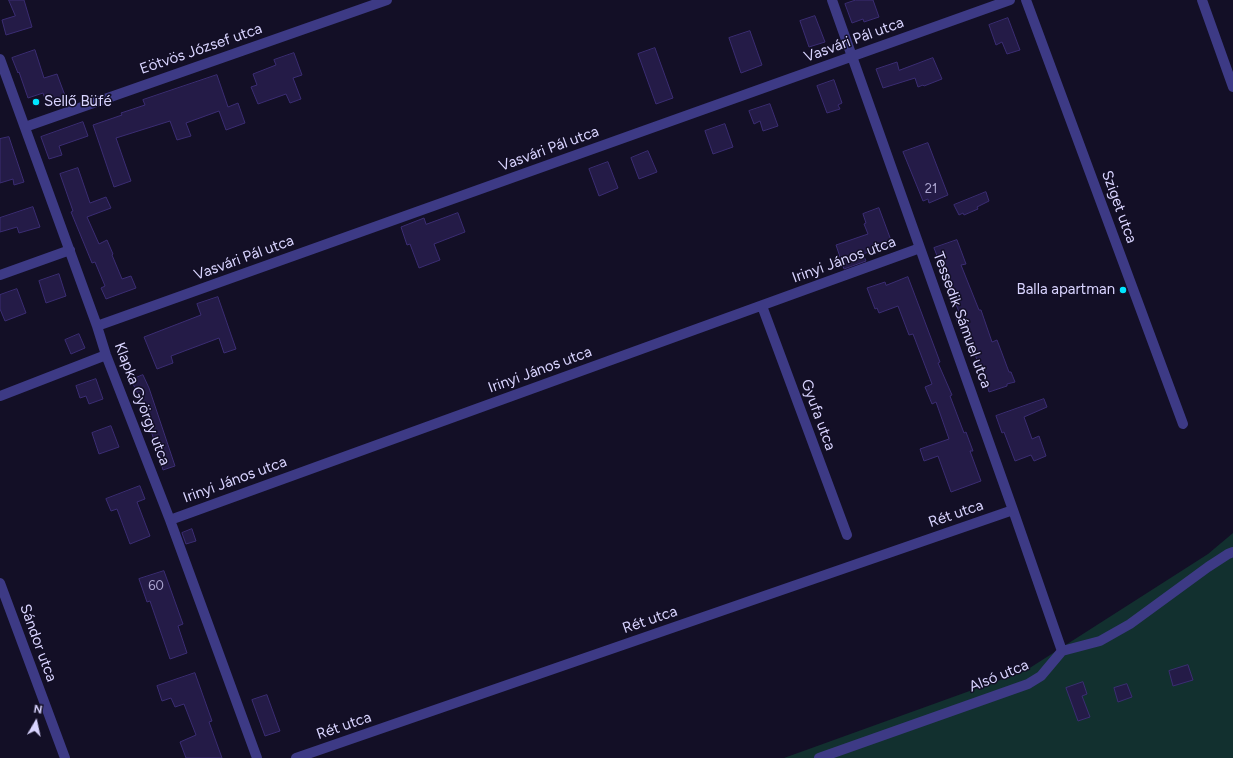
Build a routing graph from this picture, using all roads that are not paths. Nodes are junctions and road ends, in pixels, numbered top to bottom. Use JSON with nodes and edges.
{"nodes":[{"id":1,"x":387,"y":0,"type":"edge"},
{"id":2,"x":832,"y":0,"type":"edge"},
{"id":3,"x":1010,"y":0,"type":"edge"},
{"id":4,"x":1026,"y":0,"type":"edge"},
{"id":5,"x":1202,"y":0,"type":"edge"},
{"id":6,"x":852,"y":56,"type":"junction"},
{"id":7,"x":0,"y":59,"type":"edge"},
{"id":8,"x":1233,"y":87,"type":"edge"},
{"id":9,"x":25,"y":127,"type":"junction"},
{"id":10,"x":920,"y":248,"type":"junction"},
{"id":11,"x":70,"y":250,"type":"junction"},
{"id":12,"x":0,"y":275,"type":"edge"},
{"id":13,"x":762,"y":306,"type":"junction"},
{"id":14,"x":97,"y":326,"type":"junction"},
{"id":15,"x":106,"y":355,"type":"junction"},
{"id":16,"x":0,"y":396,"type":"edge"},
{"id":17,"x":1183,"y":424,"type":"dead end"},
{"id":18,"x":1014,"y":510,"type":"junction"},
{"id":19,"x":170,"y":520,"type":"junction"},
{"id":20,"x":847,"y":535,"type":"dead end"},
{"id":21,"x":1233,"y":552,"type":"edge"},
{"id":22,"x":0,"y":583,"type":"edge"},
{"id":23,"x":1062,"y":651,"type":"junction"},
{"id":24,"x":65,"y":758,"type":"edge"},
{"id":25,"x":257,"y":758,"type":"edge"},
{"id":26,"x":296,"y":758,"type":"edge"},
{"id":27,"x":819,"y":758,"type":"edge"}],
"edges":[{"from":1,"to":9,"type":"street","name":"Eötvös József utca"},
{"from":2,"to":6,"type":"street","name":"Tessedik Sámuel utca"},
{"from":3,"to":6,"type":"street","name":"Vasvári Pál utca"},
{"from":4,"to":17,"type":"street","name":"Sziget utca"},
{"from":5,"to":8,"type":"street"},
{"from":6,"to":10,"type":"street","name":"Tessedik Sámuel utca"},
{"from":6,"to":14,"type":"street","name":"Vasvári Pál utca"},
{"from":7,"to":9,"type":"street","name":"Klapka György utca"},
{"from":9,"to":11,"type":"street","name":"Klapka György utca"},
{"from":10,"to":13,"type":"street","name":"Irinyi János utca"},
{"from":10,"to":18,"type":"street","name":"Tessedik Sámuel utca"},
{"from":11,"to":12,"type":"street"},
{"from":11,"to":14,"type":"street","name":"Klapka György utca"},
{"from":13,"to":19,"type":"street","name":"Irinyi János utca"},
{"from":13,"to":20,"type":"street","name":"Gyufa utca"},
{"from":14,"to":15,"type":"street","name":"Klapka György utca"},
{"from":15,"to":16,"type":"street"},
{"from":15,"to":19,"type":"street","name":"Klapka György utca"},
{"from":18,"to":23,"type":"street","name":"Tessedik Sámuel utca"},
{"from":18,"to":26,"type":"street","name":"Rét utca"},
{"from":19,"to":25,"type":"street","name":"Klapka György utca"},
{"from":21,"to":23,"type":"street"},
{"from":22,"to":24,"type":"street","name":"Sándor utca"},
{"from":23,"to":27,"type":"street","name":"Alsó utca"}]}
